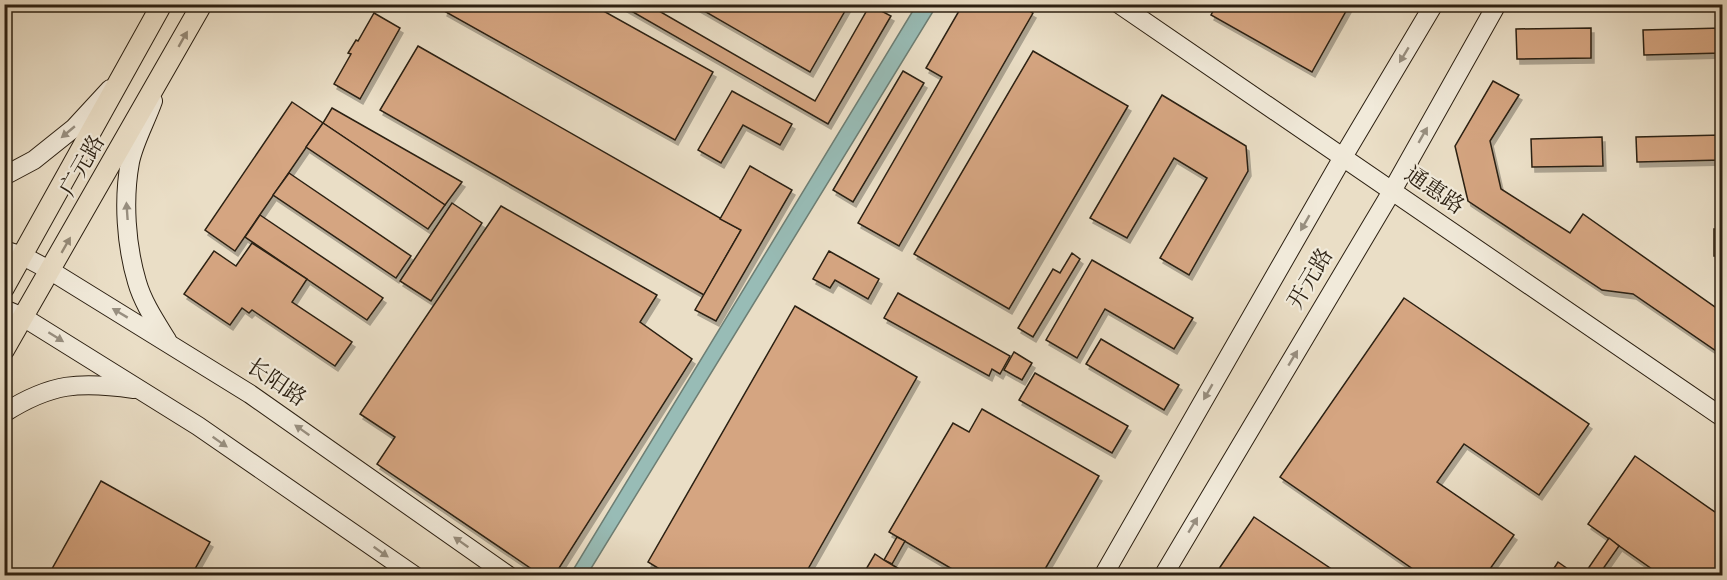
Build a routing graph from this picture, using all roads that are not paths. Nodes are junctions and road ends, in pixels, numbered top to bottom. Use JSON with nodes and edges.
{"nodes":[{"id":1,"x":162,"y":4,"type":"edge"},
{"id":2,"x":202,"y":4,"type":"edge"},
{"id":3,"x":1119,"y":4,"type":"edge"},
{"id":4,"x":1434,"y":4,"type":"edge"},
{"id":5,"x":1497,"y":4,"type":"edge"},
{"id":6,"x":164,"y":72,"type":"junction"},
{"id":7,"x":123,"y":75,"type":"junction"},
{"id":8,"x":1343,"y":157,"type":"junction"},
{"id":9,"x":4,"y":176,"type":"edge"},
{"id":10,"x":1392,"y":191,"type":"junction"},
{"id":11,"x":14,"y":253,"type":"edge"},
{"id":12,"x":51,"y":272,"type":"junction"},
{"id":13,"x":4,"y":288,"type":"edge"},
{"id":14,"x":4,"y":309,"type":"edge"},
{"id":15,"x":24,"y":317,"type":"junction"},
{"id":16,"x":170,"y":344,"type":"junction"},
{"id":17,"x":4,"y":350,"type":"edge"},
{"id":18,"x":141,"y":390,"type":"junction"},
{"id":19,"x":4,"y":413,"type":"edge"},
{"id":20,"x":1722,"y":417,"type":"edge"},
{"id":21,"x":415,"y":576,"type":"edge"},
{"id":22,"x":509,"y":576,"type":"edge"},
{"id":23,"x":1103,"y":576,"type":"edge"},
{"id":24,"x":1163,"y":576,"type":"edge"}],
"edges":[{"from":1,"to":7,"type":"main road","name":"广元路"},
{"from":6,"to":2,"type":"main road","name":"广元路","one_way":true},
{"from":3,"to":8,"type":"main road","name":"通惠路"},
{"from":4,"to":8,"type":"main road","name":"开元路","one_way":true},
{"from":10,"to":5,"type":"main road","name":"开元路","one_way":true},
{"from":12,"to":6,"type":"main road","name":"广元路","one_way":true},
{"from":16,"to":6,"type":"main road","one_way":true},
{"from":7,"to":9,"type":"main road","one_way":true},
{"from":7,"to":11,"type":"main road","name":"广元路"},
{"from":8,"to":10,"type":"main road","name":"通惠路"},
{"from":8,"to":23,"type":"main road","name":"开元路","one_way":true},
{"from":10,"to":20,"type":"main road","name":"通惠路"},
{"from":24,"to":10,"type":"main road","name":"开元路","one_way":true},
{"from":11,"to":12,"type":"main road","name":"长阳路"},
{"from":11,"to":13,"type":"main road","name":"广元路"},
{"from":12,"to":15,"type":"main road","name":"广元路"},
{"from":16,"to":12,"type":"main road","name":"长阳路","one_way":true},
{"from":14,"to":15,"type":"main road"},
{"from":15,"to":17,"type":"main road","name":"广元路"},
{"from":15,"to":18,"type":"main road","one_way":true},
{"from":22,"to":16,"type":"main road","name":"长阳路","one_way":true},
{"from":18,"to":19,"type":"main road"},
{"from":18,"to":21,"type":"main road","one_way":true}]}
